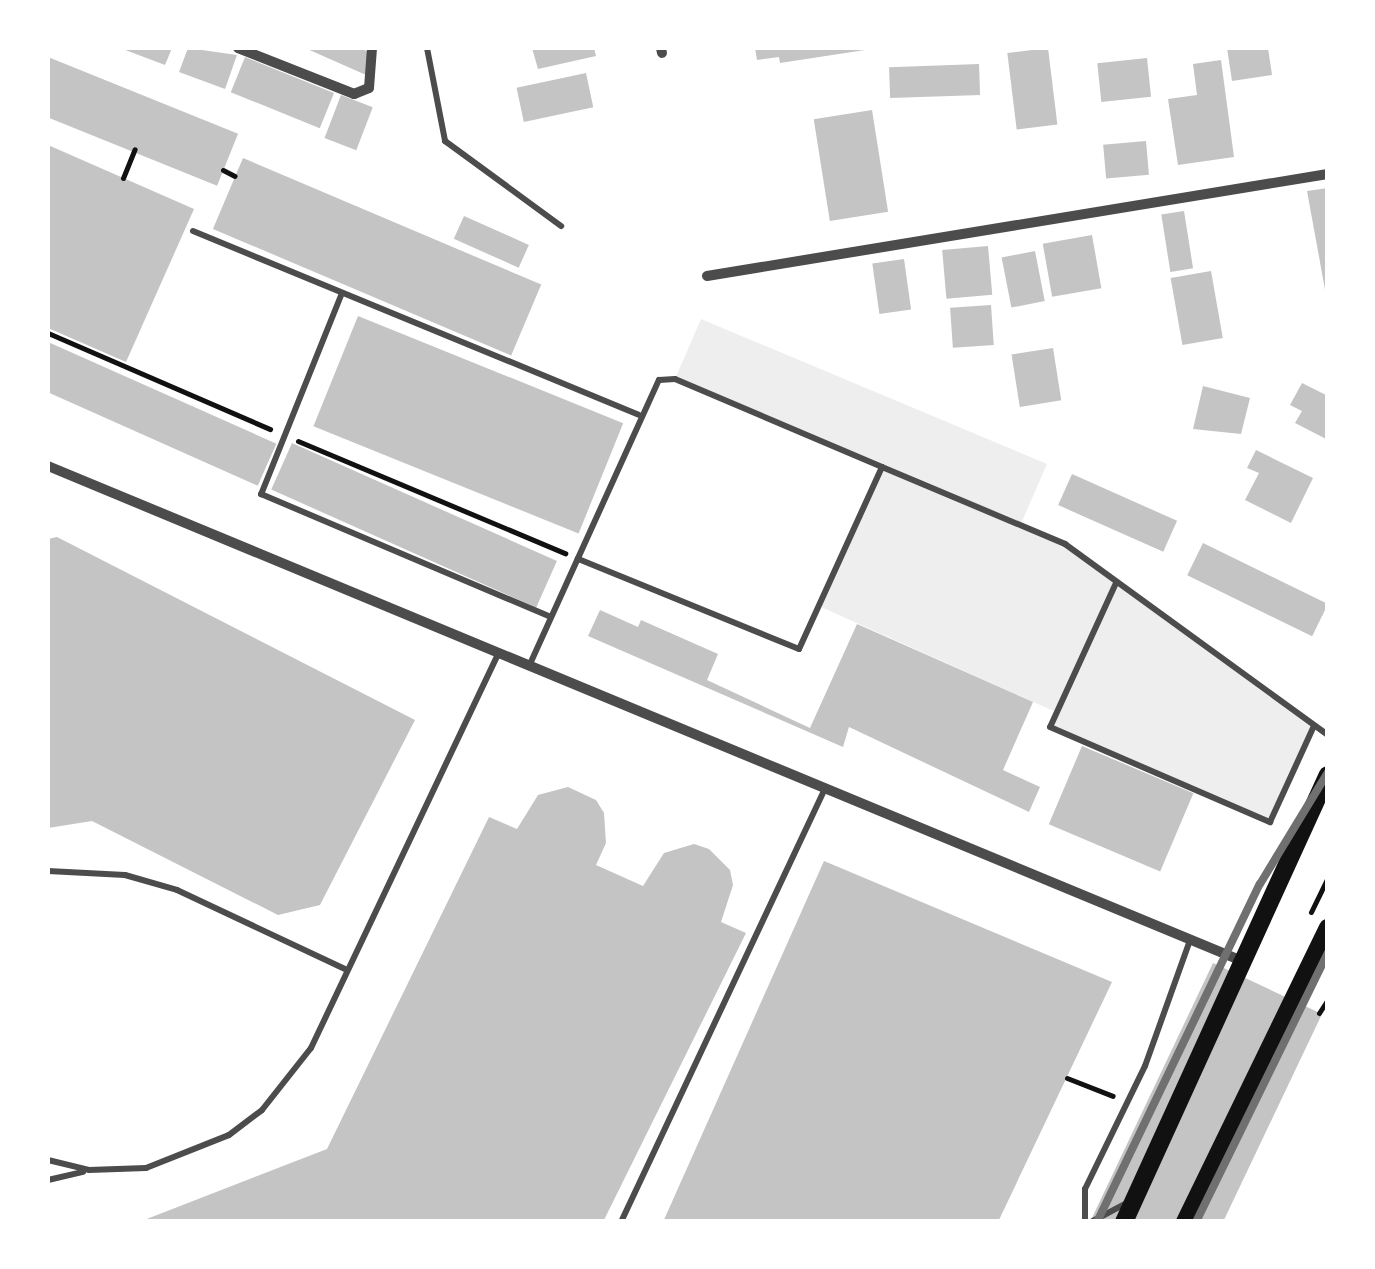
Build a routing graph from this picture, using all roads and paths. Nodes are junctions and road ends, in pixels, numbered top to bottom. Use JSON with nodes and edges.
{"nodes":[{"id":1,"x":238,"y":48,"type":"edge"},
{"id":2,"x":372,"y":48,"type":"edge"},
{"id":3,"x":426,"y":48,"type":"edge"},
{"id":4,"x":134,"y":149,"type":"dead end"},
{"id":5,"x":223,"y":170,"type":"dead end"},
{"id":6,"x":1328,"y":174,"type":"edge"},
{"id":7,"x":235,"y":176,"type":"dead end"},
{"id":8,"x":123,"y":178,"type":"dead end"},
{"id":9,"x":561,"y":226,"type":"dead end"},
{"id":10,"x":193,"y":232,"type":"dead end"},
{"id":11,"x":707,"y":276,"type":"dead end"},
{"id":12,"x":342,"y":293,"type":"junction"},
{"id":13,"x":48,"y":333,"type":"edge"},
{"id":14,"x":639,"y":416,"type":"junction"},
{"id":15,"x":283,"y":434,"type":"junction"},
{"id":16,"x":48,"y":466,"type":"edge"},
{"id":17,"x":882,"y":467,"type":"junction"},
{"id":18,"x":578,"y":559,"type":"junction"},
{"id":19,"x":1116,"y":583,"type":"junction"},
{"id":20,"x":551,"y":618,"type":"junction"},
{"id":21,"x":499,"y":651,"type":"junction"},
{"id":22,"x":530,"y":664,"type":"junction"},
{"id":23,"x":1314,"y":726,"type":"junction"},
{"id":24,"x":1328,"y":735,"type":"edge"},
{"id":25,"x":1328,"y":775,"type":"edge"},
{"id":26,"x":826,"y":786,"type":"junction"},
{"id":27,"x":48,"y":871,"type":"edge"},
{"id":28,"x":1328,"y":928,"type":"edge"},
{"id":29,"x":1190,"y":938,"type":"junction"},
{"id":30,"x":1323,"y":948,"type":"edge"},
{"id":31,"x":1242,"y":961,"type":"junction"},
{"id":32,"x":347,"y":970,"type":"junction"},
{"id":33,"x":1328,"y":1000,"type":"edge"},
{"id":34,"x":1319,"y":1013,"type":"dead end"},
{"id":35,"x":1066,"y":1078,"type":"dead end"},
{"id":36,"x":1128,"y":1103,"type":"dead end"},
{"id":37,"x":48,"y":1160,"type":"edge"},
{"id":38,"x":89,"y":1170,"type":"junction"},
{"id":39,"x":48,"y":1180,"type":"edge"},
{"id":40,"x":1135,"y":1198,"type":"junction"},
{"id":41,"x":621,"y":1222,"type":"edge"},
{"id":42,"x":1088,"y":1222,"type":"edge"},
{"id":43,"x":1124,"y":1222,"type":"edge"},
{"id":44,"x":1184,"y":1222,"type":"edge"}],
"edges":[{"from":1,"to":2,"type":"street"},
{"from":3,"to":9,"type":"lane"},
{"from":4,"to":8,"type":"path"},
{"from":5,"to":7,"type":"path"},
{"from":6,"to":11,"type":"street"},
{"from":10,"to":12,"type":"lane"},
{"from":12,"to":14,"type":"lane"},
{"from":12,"to":15,"type":"lane"},
{"from":13,"to":15,"type":"path"},
{"from":14,"to":17,"type":"lane"},
{"from":14,"to":18,"type":"lane"},
{"from":15,"to":18,"type":"path"},
{"from":15,"to":20,"type":"lane"},
{"from":16,"to":21,"type":"street"},
{"from":17,"to":18,"type":"lane"},
{"from":17,"to":19,"type":"lane"},
{"from":18,"to":20,"type":"lane"},
{"from":19,"to":23,"type":"lane"},
{"from":19,"to":23,"type":"lane"},
{"from":20,"to":22,"type":"lane"},
{"from":21,"to":22,"type":"street"},
{"from":21,"to":32,"type":"lane"},
{"from":22,"to":26,"type":"street"},
{"from":23,"to":24,"type":"lane"},
{"from":25,"to":31,"type":"main road"},
{"from":26,"to":29,"type":"street"},
{"from":26,"to":41,"type":"lane"},
{"from":27,"to":32,"type":"lane"},
{"from":28,"to":30,"type":"main road"},
{"from":29,"to":31,"type":"street"},
{"from":29,"to":42,"type":"lane"},
{"from":30,"to":44,"type":"main road"},
{"from":31,"to":40,"type":"main road"},
{"from":32,"to":38,"type":"lane"},
{"from":33,"to":34,"type":"path"},
{"from":35,"to":36,"type":"path"},
{"from":37,"to":38,"type":"lane"},
{"from":38,"to":39,"type":"lane"},
{"from":40,"to":42,"type":"lane"},
{"from":40,"to":43,"type":"main road"}]}
